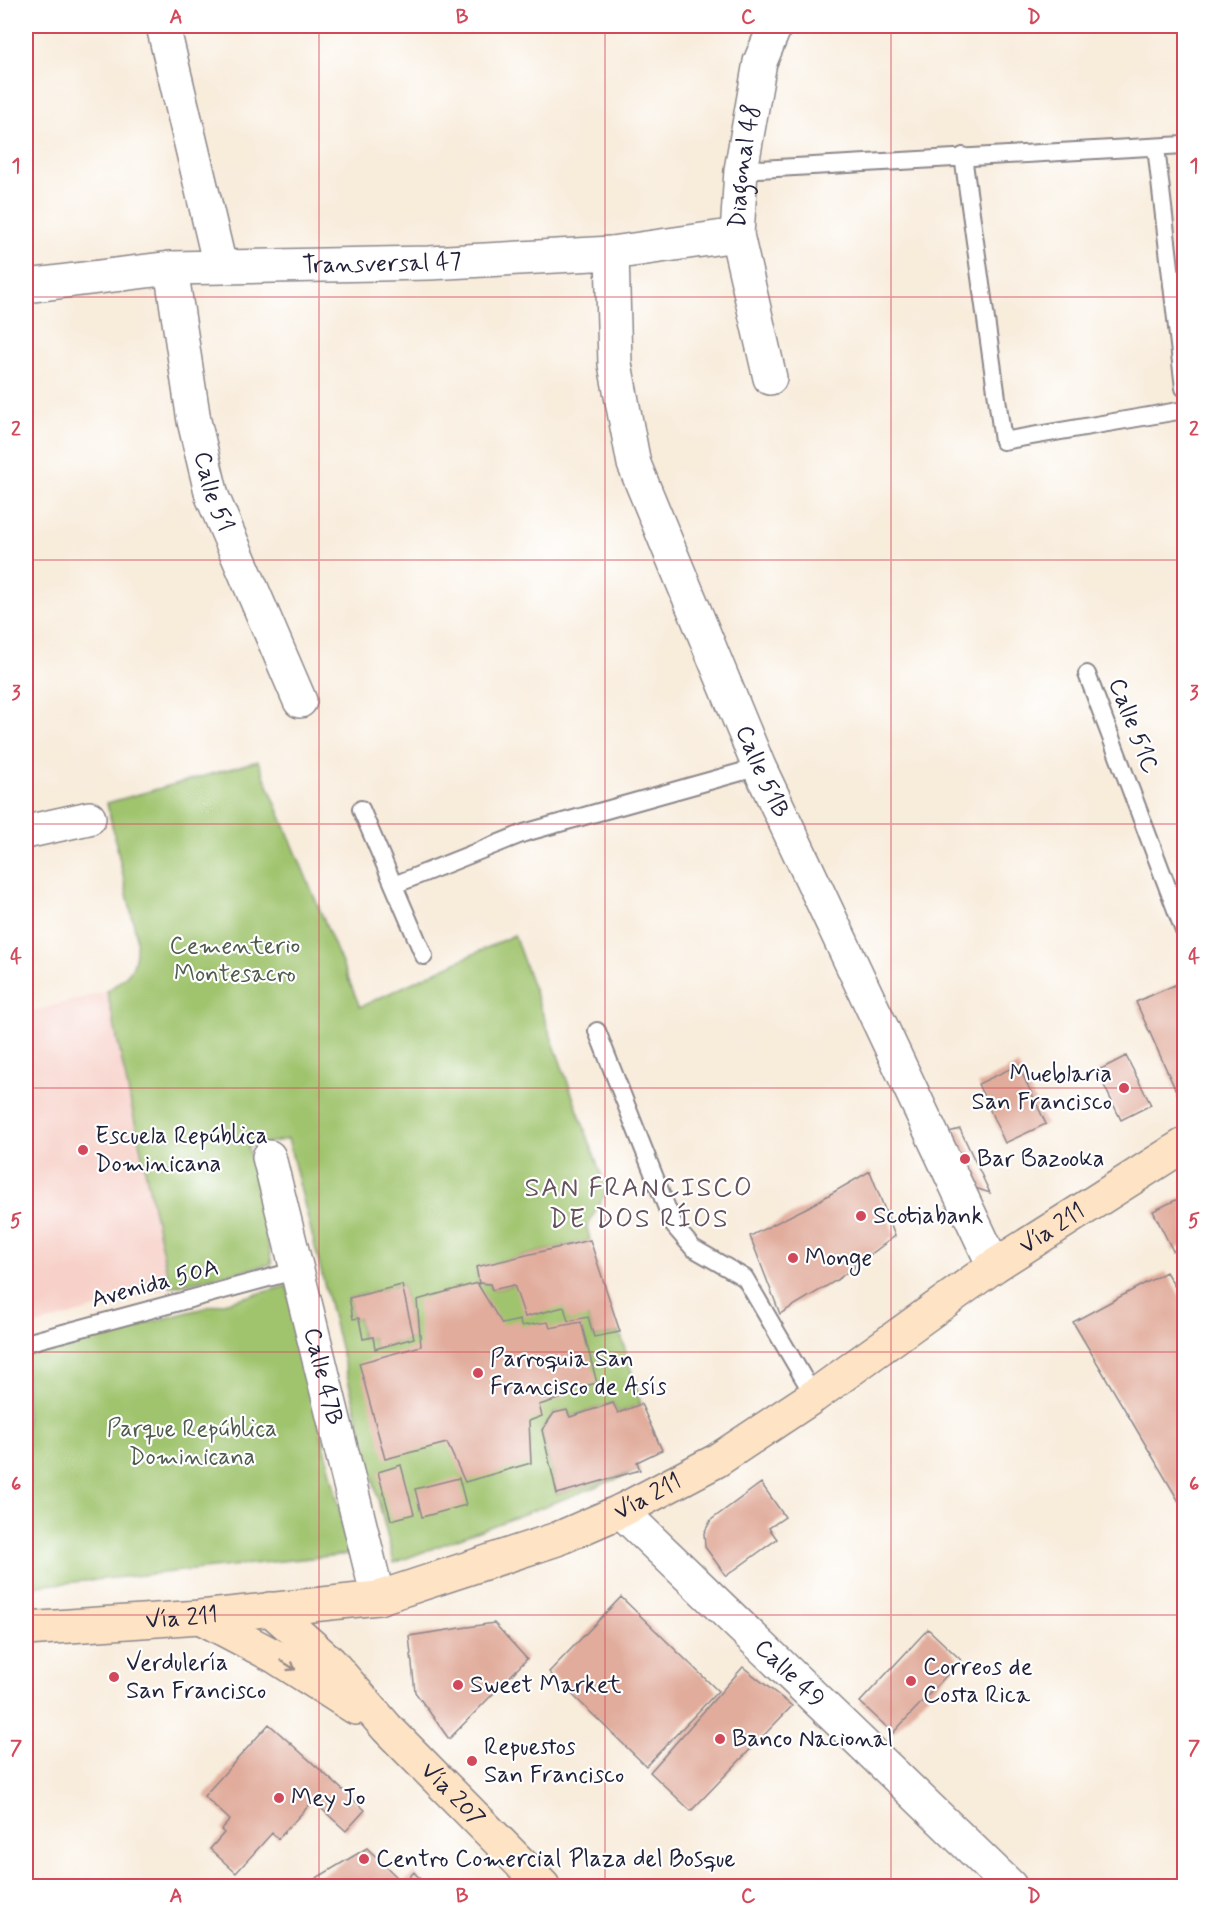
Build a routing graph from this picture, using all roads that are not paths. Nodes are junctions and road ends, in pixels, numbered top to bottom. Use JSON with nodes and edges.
{"nodes":[{"id":1,"x":163,"y":26,"type":"edge"},
{"id":2,"x":775,"y":26,"type":"edge"},
{"id":3,"x":1185,"y":145,"type":"edge"},
{"id":4,"x":1156,"y":147,"type":"junction"},
{"id":5,"x":963,"y":156,"type":"junction"},
{"id":6,"x":741,"y":170,"type":"junction"},
{"id":7,"x":737,"y":235,"type":"junction"},
{"id":8,"x":612,"y":254,"type":"junction"},
{"id":9,"x":220,"y":266,"type":"junction"},
{"id":10,"x":171,"y":268,"type":"junction"},
{"id":11,"x":26,"y":286,"type":"edge"},
{"id":12,"x":770,"y":378,"type":"dead end"},
{"id":13,"x":1185,"y":388,"type":"edge"},
{"id":14,"x":1185,"y":410,"type":"edge"},
{"id":15,"x":1087,"y":674,"type":"dead end"},
{"id":16,"x":300,"y":701,"type":"dead end"},
{"id":17,"x":759,"y":767,"type":"junction"},
{"id":18,"x":361,"y":808,"type":"dead end"},
{"id":19,"x":89,"y":818,"type":"dead end"},
{"id":20,"x":26,"y":832,"type":"edge"},
{"id":21,"x":394,"y":885,"type":"junction"},
{"id":22,"x":1185,"y":931,"type":"edge"},
{"id":23,"x":424,"y":956,"type":"dead end"},
{"id":24,"x":597,"y":1031,"type":"dead end"},
{"id":25,"x":1185,"y":1145,"type":"edge"},
{"id":26,"x":268,"y":1156,"type":"dead end"},
{"id":27,"x":994,"y":1266,"type":"junction"},
{"id":28,"x":298,"y":1270,"type":"junction"},
{"id":29,"x":26,"y":1343,"type":"edge"},
{"id":30,"x":813,"y":1396,"type":"junction"},
{"id":31,"x":621,"y":1511,"type":"junction"},
{"id":32,"x":378,"y":1598,"type":"junction"},
{"id":33,"x":270,"y":1609,"type":"junction"},
{"id":34,"x":200,"y":1617,"type":"junction"},
{"id":35,"x":26,"y":1629,"type":"edge"},
{"id":36,"x":387,"y":1728,"type":"junction"},
{"id":37,"x":543,"y":1887,"type":"edge"},
{"id":38,"x":1010,"y":1887,"type":"edge"}],
"edges":[{"from":1,"to":9,"type":"street"},
{"from":2,"to":6,"type":"street","name":"Diagonal 48"},
{"from":3,"to":4,"type":"lane"},
{"from":4,"to":5,"type":"lane"},
{"from":4,"to":13,"type":"lane"},
{"from":5,"to":6,"type":"lane"},
{"from":5,"to":14,"type":"lane"},
{"from":6,"to":7,"type":"street","name":"Diagonal 48"},
{"from":7,"to":8,"type":"street","name":"Transversal 47"},
{"from":7,"to":12,"type":"street","name":"Diagonal 48"},
{"from":8,"to":9,"type":"street","name":"Transversal 47"},
{"from":8,"to":17,"type":"street","name":"Calle 51B"},
{"from":9,"to":10,"type":"street","name":"Transversal 47"},
{"from":10,"to":11,"type":"street","name":"Transversal 47"},
{"from":10,"to":16,"type":"street","name":"Calle 51"},
{"from":15,"to":22,"type":"lane","name":"Calle 51C"},
{"from":17,"to":21,"type":"lane"},
{"from":17,"to":27,"type":"street","name":"Calle 51B"},
{"from":18,"to":21,"type":"lane"},
{"from":19,"to":20,"type":"street"},
{"from":21,"to":23,"type":"lane"},
{"from":24,"to":30,"type":"lane"},
{"from":25,"to":27,"type":"main road","name":"Vía 211"},
{"from":26,"to":28,"type":"street","name":"Calle 47B"},
{"from":27,"to":30,"type":"main road","name":"Vía 211"},
{"from":28,"to":29,"type":"lane","name":"Avenida 50A"},
{"from":28,"to":32,"type":"street","name":"Calle 47B"},
{"from":30,"to":31,"type":"main road","name":"Vía 211"},
{"from":31,"to":32,"type":"main road","name":"Vía 211"},
{"from":31,"to":38,"type":"street","name":"Calle 49"},
{"from":32,"to":33,"type":"main road","name":"Vía 211"},
{"from":33,"to":34,"type":"main road","name":"Vía 211"},
{"from":33,"to":36,"type":"main road","name":"Vía 207"},
{"from":34,"to":35,"type":"main road","name":"Vía 211"},
{"from":34,"to":36,"type":"main road","name":"Vía 207","one_way":true},
{"from":36,"to":37,"type":"main road","name":"Vía 207"}]}
